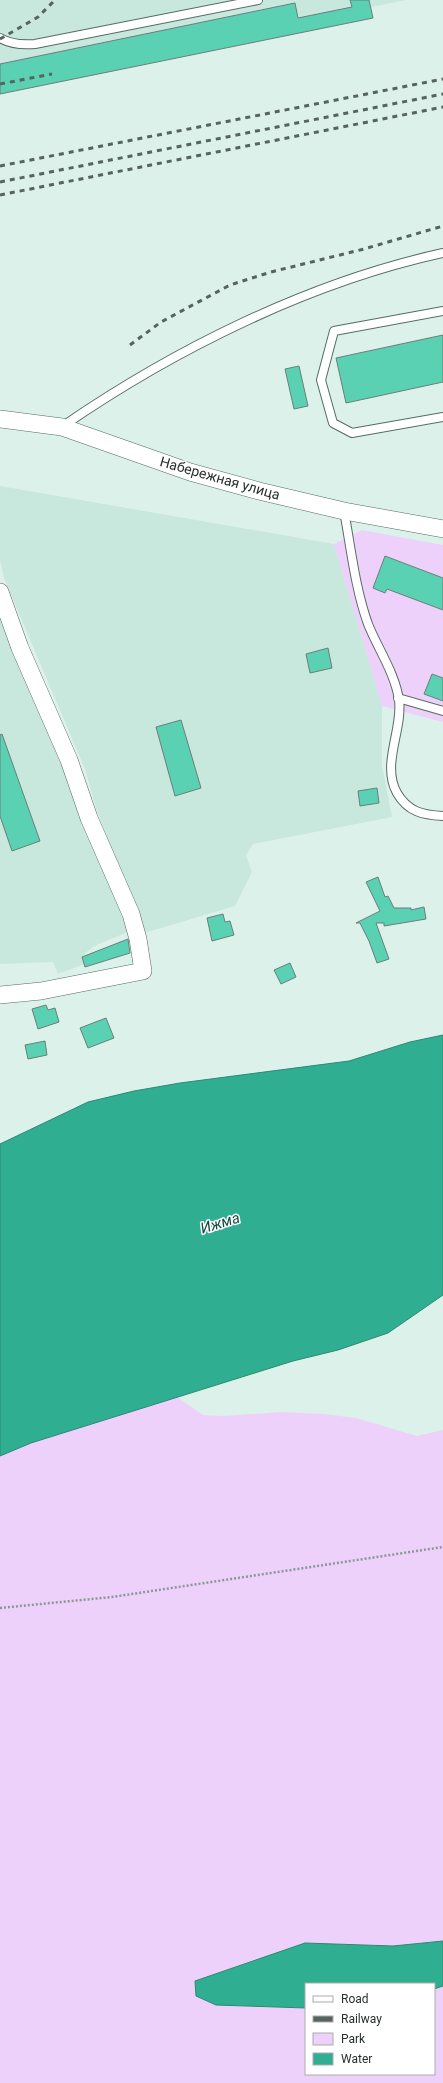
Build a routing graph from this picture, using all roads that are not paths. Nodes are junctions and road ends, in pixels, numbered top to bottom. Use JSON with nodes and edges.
{"nodes":[{"id":1,"x":258,"y":0,"type":"edge"},
{"id":2,"x":0,"y":38,"type":"edge"},
{"id":3,"x":443,"y":253,"type":"edge"},
{"id":4,"x":443,"y":311,"type":"edge"},
{"id":5,"x":443,"y":417,"type":"edge"},
{"id":6,"x":0,"y":419,"type":"edge"},
{"id":7,"x":62,"y":427,"type":"junction"},
{"id":8,"x":344,"y":511,"type":"junction"},
{"id":9,"x":443,"y":529,"type":"edge"},
{"id":10,"x":0,"y":592,"type":"edge"},
{"id":11,"x":398,"y":698,"type":"junction"},
{"id":12,"x":443,"y":711,"type":"edge"},
{"id":13,"x":443,"y":816,"type":"edge"},
{"id":14,"x":0,"y":995,"type":"edge"}],
"edges":[{"from":1,"to":2,"type":"lane"},
{"from":3,"to":7,"type":"lane"},
{"from":4,"to":5,"type":"lane"},
{"from":6,"to":7,"type":"street","name":"Набережная улица"},
{"from":7,"to":8,"type":"street","name":"Набережная улица"},
{"from":8,"to":9,"type":"street","name":"Набережная улица"},
{"from":8,"to":11,"type":"lane"},
{"from":10,"to":14,"type":"street"},
{"from":11,"to":12,"type":"lane"},
{"from":11,"to":13,"type":"lane"}]}
